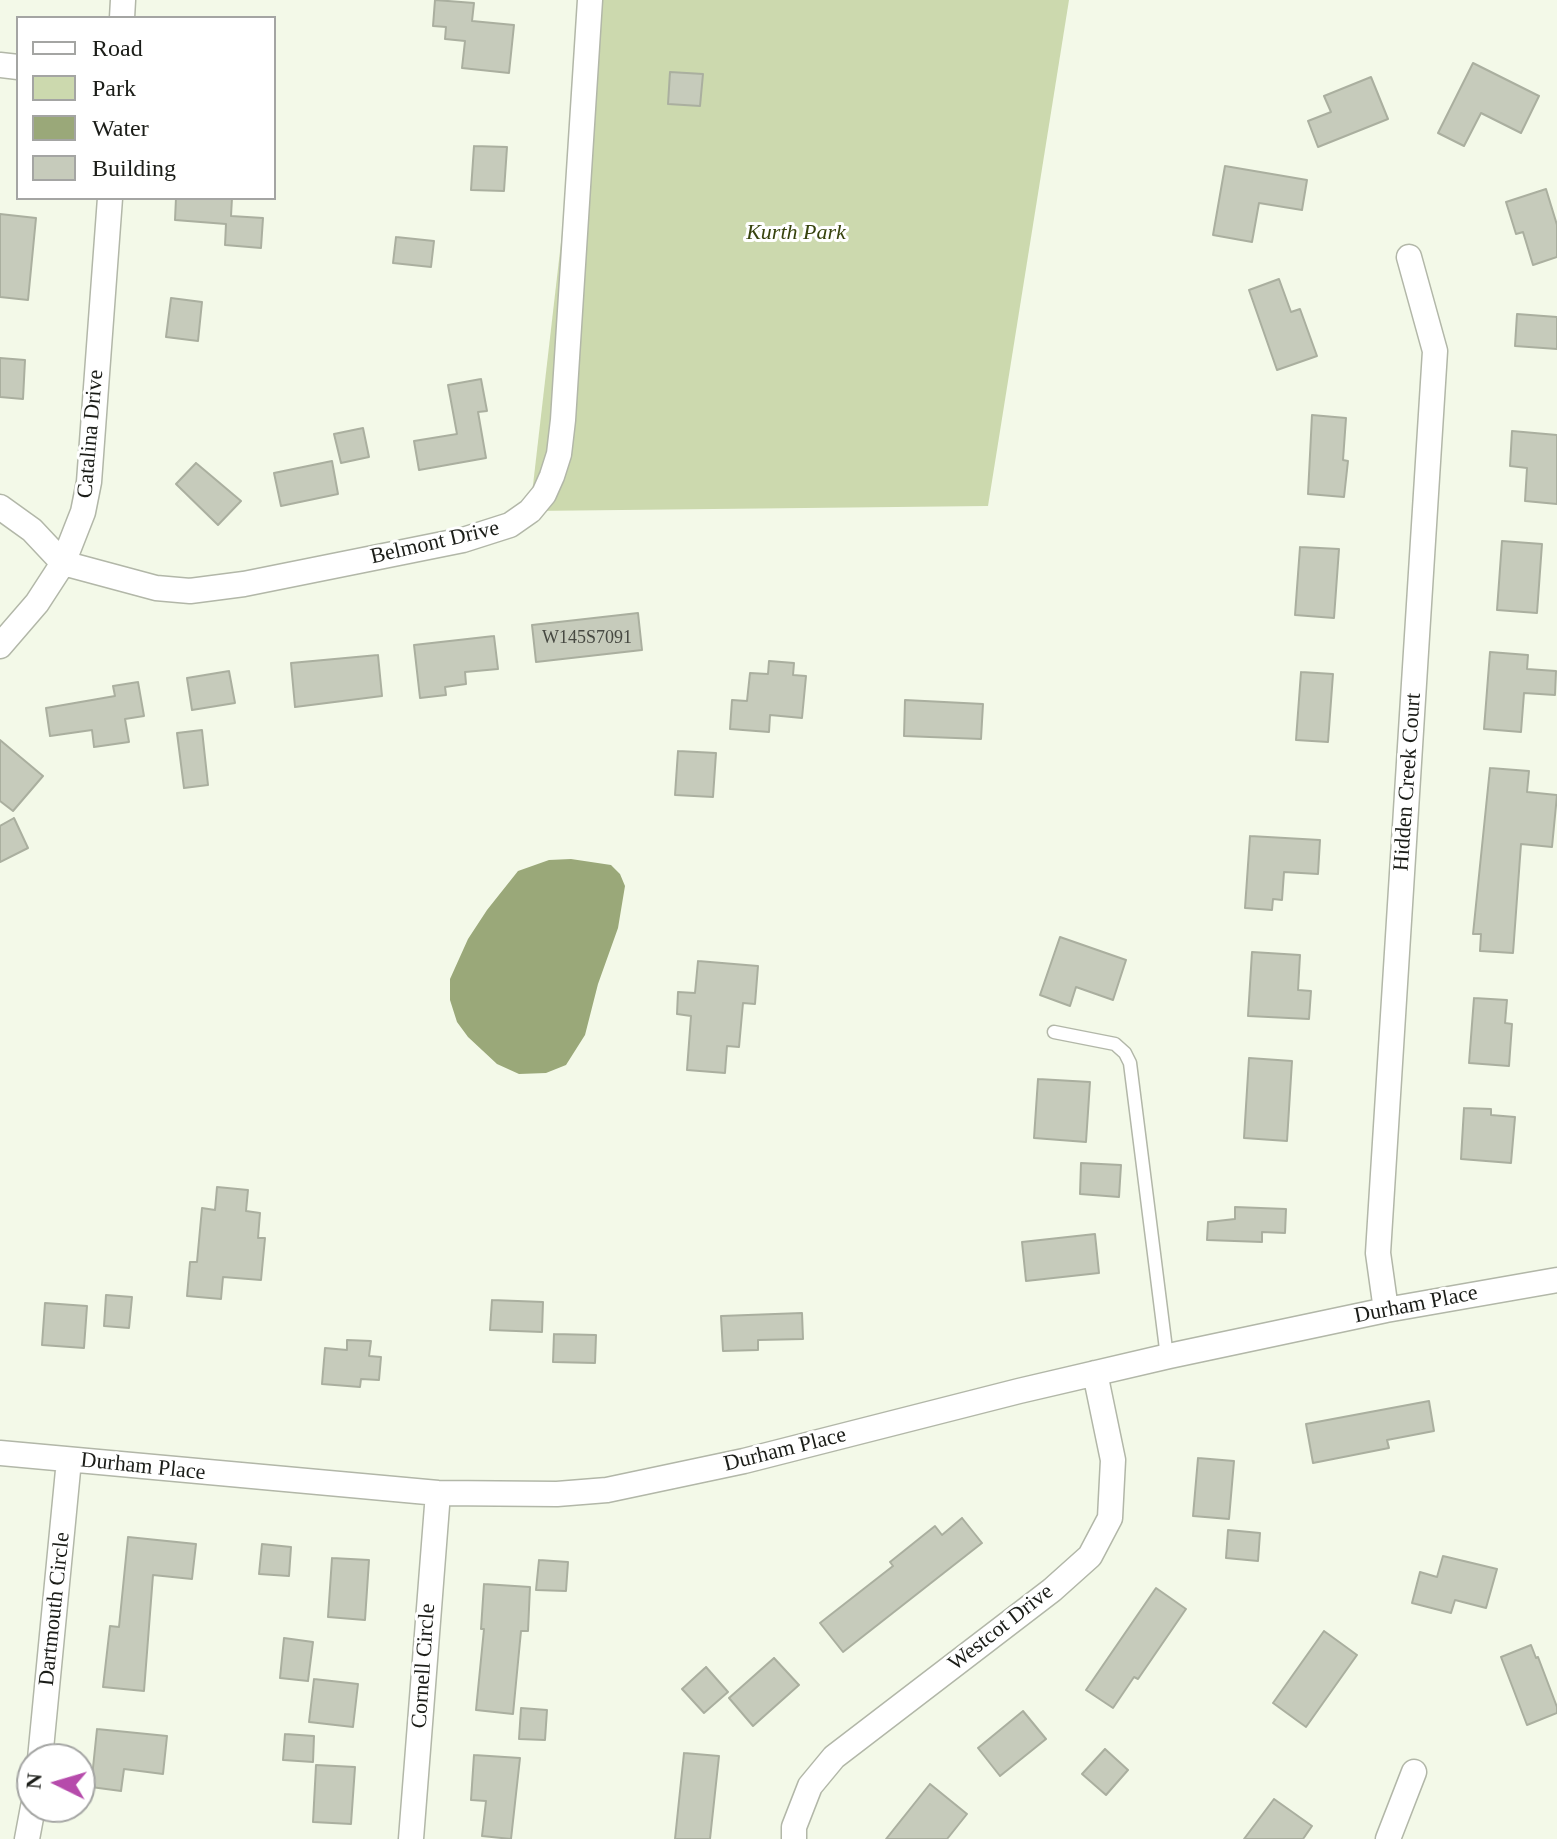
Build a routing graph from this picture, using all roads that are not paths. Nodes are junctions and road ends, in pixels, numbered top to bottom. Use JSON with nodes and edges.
{"nodes":[{"id":1,"x":590,"y":0,"type":"edge"},
{"id":2,"x":110,"y":200,"type":"edge"},
{"id":3,"x":1409,"y":257,"type":"dead end"},
{"id":4,"x":0,"y":507,"type":"edge"},
{"id":5,"x":63,"y":563,"type":"junction"},
{"id":6,"x":0,"y":646,"type":"edge"},
{"id":7,"x":1054,"y":1032,"type":"dead end"},
{"id":8,"x":1557,"y":1280,"type":"edge"},
{"id":9,"x":1386,"y":1310,"type":"junction"},
{"id":10,"x":1167,"y":1357,"type":"junction"},
{"id":11,"x":1095,"y":1373,"type":"junction"},
{"id":12,"x":0,"y":1453,"type":"edge"},
{"id":13,"x":69,"y":1460,"type":"junction"},
{"id":14,"x":438,"y":1493,"type":"junction"},
{"id":15,"x":42,"y":1743,"type":"edge"},
{"id":16,"x":1414,"y":1772,"type":"dead end"},
{"id":17,"x":411,"y":1839,"type":"edge"},
{"id":18,"x":794,"y":1839,"type":"edge"},
{"id":19,"x":1388,"y":1839,"type":"edge"}],
"edges":[{"from":1,"to":5,"type":"street","name":"Belmont Drive"},
{"from":2,"to":5,"type":"street","name":"Catalina Drive"},
{"from":3,"to":9,"type":"street","name":"Hidden Creek Court"},
{"from":4,"to":5,"type":"street"},
{"from":5,"to":6,"type":"street","name":"Catalina Drive"},
{"from":7,"to":10,"type":"lane"},
{"from":8,"to":9,"type":"street","name":"Durham Place"},
{"from":9,"to":10,"type":"street","name":"Durham Place"},
{"from":10,"to":11,"type":"street","name":"Durham Place"},
{"from":11,"to":14,"type":"street","name":"Durham Place"},
{"from":11,"to":18,"type":"street","name":"Westcot Drive"},
{"from":12,"to":13,"type":"street","name":"Durham Place"},
{"from":13,"to":14,"type":"street","name":"Durham Place"},
{"from":13,"to":15,"type":"street","name":"Dartmouth Circle"},
{"from":14,"to":17,"type":"street","name":"Cornell Circle"},
{"from":16,"to":19,"type":"street"}]}
